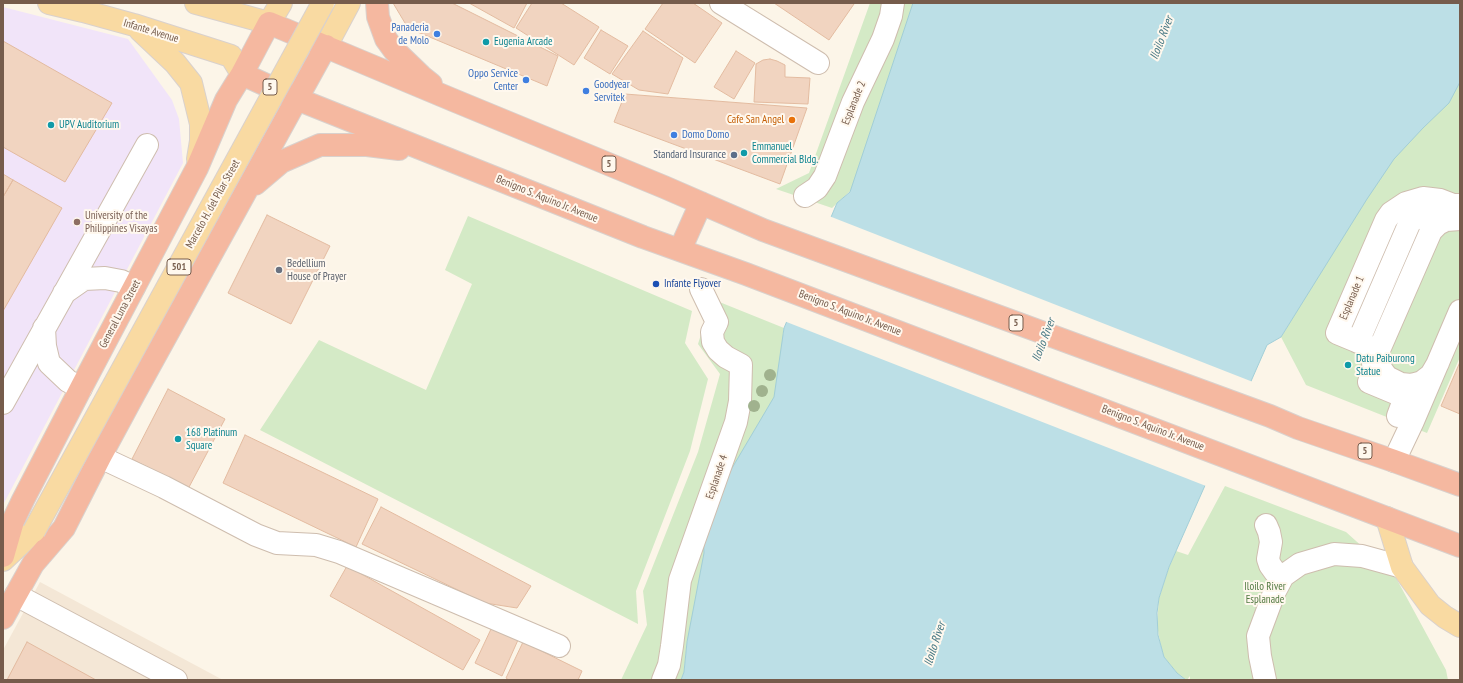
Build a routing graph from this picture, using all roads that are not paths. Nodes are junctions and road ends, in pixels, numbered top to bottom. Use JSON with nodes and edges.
{"nodes":[{"id":1,"x":49,"y":3,"type":"edge"},
{"id":2,"x":196,"y":3,"type":"edge"},
{"id":3,"x":281,"y":3,"type":"edge"},
{"id":4,"x":323,"y":3,"type":"edge"},
{"id":5,"x":349,"y":3,"type":"edge"},
{"id":6,"x":377,"y":3,"type":"edge"},
{"id":7,"x":721,"y":3,"type":"edge"},
{"id":8,"x":893,"y":3,"type":"edge"},
{"id":9,"x":269,"y":23,"type":"junction"},
{"id":10,"x":134,"y":25,"type":"junction"},
{"id":11,"x":326,"y":46,"type":"junction"},
{"id":12,"x":818,"y":63,"type":"dead end"},
{"id":13,"x":242,"y":74,"type":"junction"},
{"id":14,"x":297,"y":99,"type":"junction"},
{"id":15,"x":453,"y":100,"type":"junction"},
{"id":16,"x":147,"y":145,"type":"dead end"},
{"id":17,"x":432,"y":153,"type":"junction"},
{"id":18,"x":196,"y":168,"type":"junction"},
{"id":19,"x":244,"y":194,"type":"junction"},
{"id":20,"x":805,"y":196,"type":"dead end"},
{"id":21,"x":701,"y":203,"type":"junction"},
{"id":22,"x":1460,"y":205,"type":"edge"},
{"id":23,"x":1460,"y":213,"type":"edge"},
{"id":24,"x":1460,"y":219,"type":"edge"},
{"id":25,"x":680,"y":250,"type":"junction"},
{"id":26,"x":134,"y":287,"type":"junction"},
{"id":27,"x":701,"y":289,"type":"dead end"},
{"id":28,"x":63,"y":294,"type":"junction"},
{"id":29,"x":1460,"y":311,"type":"edge"},
{"id":30,"x":44,"y":328,"type":"junction"},
{"id":31,"x":1358,"y":342,"type":"junction"},
{"id":32,"x":1438,"y":363,"type":"junction"},
{"id":33,"x":80,"y":388,"type":"junction"},
{"id":34,"x":3,"y":403,"type":"edge"},
{"id":35,"x":1398,"y":416,"type":"dead end"},
{"id":36,"x":100,"y":457,"type":"junction"},
{"id":37,"x":1394,"y":461,"type":"junction"},
{"id":38,"x":1460,"y":485,"type":"edge"},
{"id":39,"x":1387,"y":518,"type":"junction"},
{"id":40,"x":1266,"y":526,"type":"dead end"},
{"id":41,"x":34,"y":531,"type":"junction"},
{"id":42,"x":1460,"y":546,"type":"edge"},
{"id":43,"x":3,"y":556,"type":"edge"},
{"id":44,"x":3,"y":560,"type":"edge"},
{"id":45,"x":33,"y":564,"type":"junction"},
{"id":46,"x":1402,"y":567,"type":"junction"},
{"id":47,"x":1283,"y":576,"type":"junction"},
{"id":48,"x":16,"y":594,"type":"junction"},
{"id":49,"x":3,"y":618,"type":"edge"},
{"id":50,"x":1460,"y":626,"type":"edge"},
{"id":51,"x":559,"y":646,"type":"dead end"},
{"id":52,"x":176,"y":680,"type":"edge"},
{"id":53,"x":663,"y":680,"type":"edge"},
{"id":54,"x":1265,"y":680,"type":"edge"}],
"edges":[{"from":1,"to":10,"type":"main road","name":"Infante Avenue"},
{"from":2,"to":9,"type":"main road"},
{"from":3,"to":9,"type":"main road"},
{"from":4,"to":41,"type":"main road","name":"Marcelo H. del Pilar Street","number":"501","bridge":true},
{"from":5,"to":11,"type":"main road"},
{"from":6,"to":15,"type":"highway"},
{"from":7,"to":12,"type":"street"},
{"from":8,"to":20,"type":"street","name":"Esplanade 2"},
{"from":9,"to":11,"type":"highway","number":"5"},
{"from":9,"to":13,"type":"highway"},
{"from":10,"to":13,"type":"main road","name":"Infante Avenue"},
{"from":10,"to":18,"type":"main road"},
{"from":11,"to":14,"type":"highway"},
{"from":11,"to":15,"type":"highway","number":"5"},
{"from":13,"to":14,"type":"highway","name":"Benigno S. Aquino Jr. Avenue","number":"5"},
{"from":13,"to":18,"type":"highway","name":"General Luna Street"},
{"from":14,"to":17,"type":"highway","name":"Benigno S. Aquino Jr. Avenue","number":"5"},
{"from":14,"to":19,"type":"highway"},
{"from":15,"to":21,"type":"highway","number":"5"},
{"from":16,"to":28,"type":"street"},
{"from":17,"to":19,"type":"highway"},
{"from":17,"to":25,"type":"highway","name":"Benigno S. Aquino Jr. Avenue","number":"5"},
{"from":18,"to":26,"type":"highway","name":"General Luna Street"},
{"from":19,"to":36,"type":"highway"},
{"from":21,"to":25,"type":"highway"},
{"from":21,"to":37,"type":"highway","number":"5"},
{"from":22,"to":31,"type":"street","name":"Esplanade 1"},
{"from":23,"to":31,"type":"street"},
{"from":24,"to":32,"type":"street"},
{"from":25,"to":39,"type":"highway","name":"Benigno S. Aquino Jr. Avenue","number":"5"},
{"from":26,"to":28,"type":"street"},
{"from":26,"to":33,"type":"highway","name":"General Luna Street"},
{"from":27,"to":53,"type":"street","name":"Esplanade 4"},
{"from":28,"to":30,"type":"street"},
{"from":29,"to":32,"type":"street"},
{"from":30,"to":33,"type":"street"},
{"from":30,"to":34,"type":"street"},
{"from":31,"to":35,"type":"street","name":"Esplanade 1"},
{"from":32,"to":37,"type":"street"},
{"from":33,"to":43,"type":"highway","name":"General Luna Street"},
{"from":36,"to":45,"type":"highway"},
{"from":36,"to":51,"type":"street"},
{"from":37,"to":38,"type":"highway","number":"5"},
{"from":39,"to":42,"type":"highway","name":"Benigno S. Aquino Jr. Avenue","number":"5"},
{"from":39,"to":46,"type":"main road"},
{"from":40,"to":47,"type":"street"},
{"from":41,"to":44,"type":"main road","number":"501"},
{"from":41,"to":45,"type":"main road","number":"501"},
{"from":45,"to":48,"type":"highway","number":"501"},
{"from":46,"to":47,"type":"street"},
{"from":46,"to":50,"type":"main road"},
{"from":47,"to":54,"type":"street"},
{"from":48,"to":49,"type":"highway","number":"501"},
{"from":48,"to":52,"type":"street"}]}
